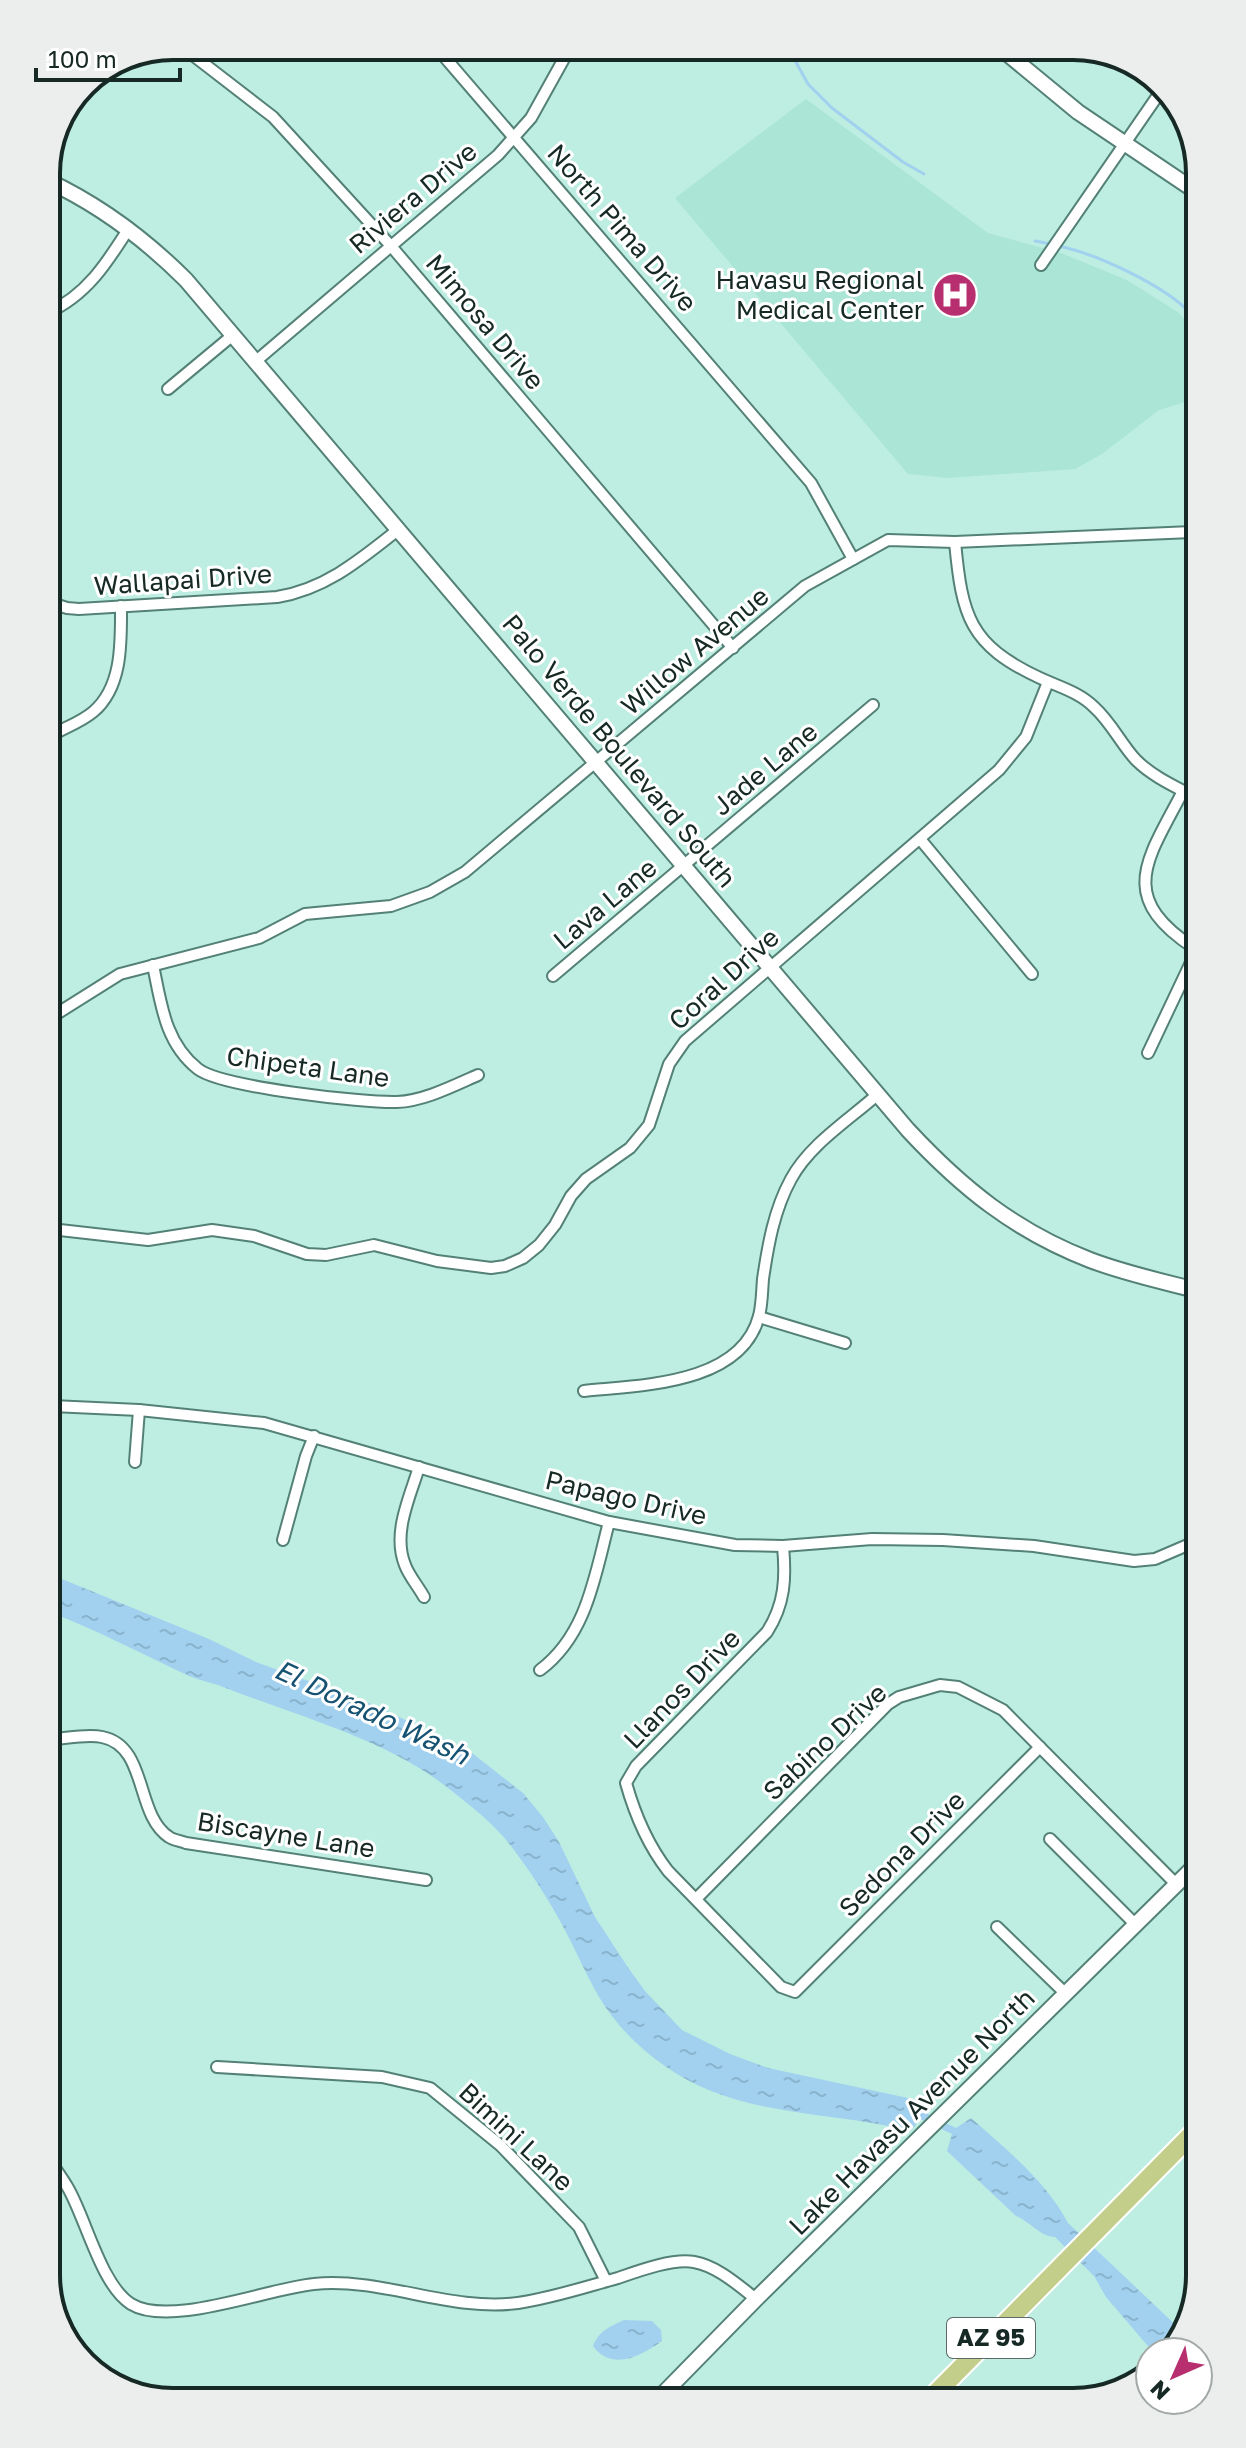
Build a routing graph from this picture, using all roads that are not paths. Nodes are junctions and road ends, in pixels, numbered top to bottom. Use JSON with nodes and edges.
{"nodes":[{"id":1,"x":199,"y":60,"type":"edge"},
{"id":2,"x":447,"y":60,"type":"edge"},
{"id":3,"x":564,"y":60,"type":"edge"},
{"id":4,"x":1015,"y":60,"type":"edge"},
{"id":5,"x":1157,"y":97,"type":"edge"},
{"id":6,"x":516,"y":137,"type":"junction"},
{"id":7,"x":1123,"y":144,"type":"junction"},
{"id":8,"x":1186,"y":185,"type":"edge"},
{"id":9,"x":60,"y":187,"type":"edge"},
{"id":10,"x":129,"y":228,"type":"junction"},
{"id":11,"x":391,"y":246,"type":"junction"},
{"id":12,"x":1041,"y":265,"type":"dead end"},
{"id":13,"x":60,"y":306,"type":"edge"},
{"id":14,"x":233,"y":335,"type":"junction"},
{"id":15,"x":256,"y":361,"type":"junction"},
{"id":16,"x":168,"y":389,"type":"dead end"},
{"id":17,"x":399,"y":529,"type":"junction"},
{"id":18,"x":1186,"y":532,"type":"edge"},
{"id":19,"x":955,"y":542,"type":"junction"},
{"id":20,"x":853,"y":559,"type":"junction"},
{"id":21,"x":60,"y":606,"type":"edge"},
{"id":22,"x":121,"y":606,"type":"junction"},
{"id":23,"x":733,"y":648,"type":"junction"},
{"id":24,"x":1048,"y":682,"type":"junction"},
{"id":25,"x":873,"y":705,"type":"dead end"},
{"id":26,"x":60,"y":730,"type":"edge"},
{"id":27,"x":597,"y":762,"type":"junction"},
{"id":28,"x":1186,"y":793,"type":"edge"},
{"id":29,"x":1186,"y":797,"type":"edge"},
{"id":30,"x":920,"y":839,"type":"junction"},
{"id":31,"x":685,"y":865,"type":"junction"},
{"id":32,"x":1186,"y":942,"type":"edge"},
{"id":33,"x":153,"y":965,"type":"junction"},
{"id":34,"x":770,"y":966,"type":"junction"},
{"id":35,"x":1186,"y":973,"type":"edge"},
{"id":36,"x":1032,"y":974,"type":"dead end"},
{"id":37,"x":553,"y":976,"type":"dead end"},
{"id":38,"x":60,"y":1012,"type":"edge"},
{"id":39,"x":1148,"y":1053,"type":"dead end"},
{"id":40,"x":478,"y":1075,"type":"dead end"},
{"id":41,"x":878,"y":1094,"type":"junction"},
{"id":42,"x":60,"y":1230,"type":"edge"},
{"id":43,"x":1186,"y":1287,"type":"edge"},
{"id":44,"x":759,"y":1317,"type":"junction"},
{"id":45,"x":845,"y":1343,"type":"dead end"},
{"id":46,"x":584,"y":1391,"type":"dead end"},
{"id":47,"x":60,"y":1406,"type":"edge"},
{"id":48,"x":139,"y":1410,"type":"junction"},
{"id":49,"x":314,"y":1436,"type":"junction"},
{"id":50,"x":135,"y":1462,"type":"dead end"},
{"id":51,"x":419,"y":1467,"type":"junction"},
{"id":52,"x":609,"y":1522,"type":"junction"},
{"id":53,"x":283,"y":1540,"type":"dead end"},
{"id":54,"x":783,"y":1546,"type":"junction"},
{"id":55,"x":1186,"y":1546,"type":"edge"},
{"id":56,"x":424,"y":1597,"type":"dead end"},
{"id":57,"x":540,"y":1670,"type":"dead end"},
{"id":58,"x":60,"y":1739,"type":"edge"},
{"id":59,"x":1040,"y":1747,"type":"junction"},
{"id":60,"x":1050,"y":1839,"type":"dead end"},
{"id":61,"x":1186,"y":1876,"type":"edge"},
{"id":62,"x":426,"y":1880,"type":"dead end"},
{"id":63,"x":1177,"y":1885,"type":"junction"},
{"id":64,"x":696,"y":1899,"type":"junction"},
{"id":65,"x":1136,"y":1925,"type":"junction"},
{"id":66,"x":997,"y":1927,"type":"dead end"},
{"id":67,"x":795,"y":1992,"type":"joint"},
{"id":68,"x":1066,"y":1994,"type":"junction"},
{"id":69,"x":217,"y":2067,"type":"dead end"},
{"id":70,"x":1186,"y":2140,"type":"edge"},
{"id":71,"x":60,"y":2176,"type":"edge"},
{"id":72,"x":606,"y":2281,"type":"junction"},
{"id":73,"x":756,"y":2299,"type":"junction"},
{"id":74,"x":669,"y":2388,"type":"edge"},
{"id":75,"x":941,"y":2388,"type":"edge"}],
"edges":[{"from":1,"to":11,"type":"street","name":"Mimosa Drive"},
{"from":2,"to":6,"type":"street","name":"North Pima Drive"},
{"from":3,"to":6,"type":"street","name":"Riviera Drive"},
{"from":4,"to":7,"type":"main road"},
{"from":5,"to":7,"type":"street"},
{"from":6,"to":11,"type":"street","name":"Riviera Drive"},
{"from":6,"to":20,"type":"street","name":"North Pima Drive"},
{"from":7,"to":8,"type":"main road"},
{"from":7,"to":12,"type":"street"},
{"from":9,"to":10,"type":"main road","name":"Palo Verde Boulevard South"},
{"from":10,"to":13,"type":"street"},
{"from":10,"to":14,"type":"main road","name":"Palo Verde Boulevard South"},
{"from":11,"to":15,"type":"street","name":"Riviera Drive"},
{"from":11,"to":23,"type":"street","name":"Mimosa Drive"},
{"from":14,"to":15,"type":"main road","name":"Palo Verde Boulevard South"},
{"from":14,"to":16,"type":"street"},
{"from":15,"to":17,"type":"main road","name":"Palo Verde Boulevard South"},
{"from":17,"to":22,"type":"street","name":"Wallapai Drive"},
{"from":17,"to":27,"type":"main road","name":"Palo Verde Boulevard South"},
{"from":18,"to":19,"type":"street","name":"Willow Avenue"},
{"from":19,"to":20,"type":"street","name":"Willow Avenue"},
{"from":19,"to":24,"type":"street"},
{"from":20,"to":23,"type":"street","name":"Willow Avenue"},
{"from":21,"to":22,"type":"street","name":"Wallapai Drive"},
{"from":22,"to":26,"type":"street"},
{"from":23,"to":27,"type":"street","name":"Willow Avenue"},
{"from":24,"to":28,"type":"street"},
{"from":24,"to":30,"type":"street","name":"Coral Drive"},
{"from":25,"to":31,"type":"street","name":"Jade Lane"},
{"from":27,"to":31,"type":"main road","name":"Palo Verde Boulevard South"},
{"from":27,"to":33,"type":"street","name":"Willow Avenue"},
{"from":29,"to":32,"type":"street"},
{"from":30,"to":34,"type":"street","name":"Coral Drive"},
{"from":30,"to":36,"type":"street"},
{"from":31,"to":34,"type":"main road","name":"Palo Verde Boulevard South"},
{"from":31,"to":37,"type":"street","name":"Lava Lane"},
{"from":33,"to":38,"type":"street","name":"Willow Avenue"},
{"from":33,"to":40,"type":"street","name":"Chipeta Lane"},
{"from":34,"to":41,"type":"main road","name":"Palo Verde Boulevard South"},
{"from":34,"to":42,"type":"street","name":"Coral Drive"},
{"from":35,"to":39,"type":"street"},
{"from":41,"to":43,"type":"main road","name":"Palo Verde Boulevard South"},
{"from":41,"to":44,"type":"street"},
{"from":44,"to":45,"type":"street"},
{"from":44,"to":46,"type":"street"},
{"from":47,"to":48,"type":"street","name":"Papago Drive"},
{"from":48,"to":49,"type":"street","name":"Papago Drive"},
{"from":48,"to":50,"type":"street"},
{"from":49,"to":51,"type":"street","name":"Papago Drive"},
{"from":49,"to":53,"type":"street"},
{"from":51,"to":52,"type":"street","name":"Papago Drive"},
{"from":51,"to":56,"type":"street"},
{"from":52,"to":54,"type":"street","name":"Papago Drive"},
{"from":52,"to":57,"type":"street"},
{"from":54,"to":55,"type":"street","name":"Papago Drive"},
{"from":54,"to":64,"type":"street","name":"Llanos Drive"},
{"from":58,"to":62,"type":"street","name":"Biscayne Lane"},
{"from":59,"to":63,"type":"street","name":"Sabino Drive"},
{"from":59,"to":64,"type":"street","name":"Sabino Drive"},
{"from":59,"to":67,"type":"street","name":"Sedona Drive"},
{"from":60,"to":65,"type":"street"},
{"from":61,"to":63,"type":"main road","name":"Lake Havasu Avenue North"},
{"from":63,"to":65,"type":"main road","name":"Lake Havasu Avenue North"},
{"from":64,"to":67,"type":"street","name":"Llanos Drive"},
{"from":65,"to":68,"type":"main road","name":"Lake Havasu Avenue North"},
{"from":66,"to":68,"type":"street"},
{"from":68,"to":73,"type":"main road","name":"Lake Havasu Avenue North"},
{"from":69,"to":72,"type":"street","name":"Bimini Lane"},
{"from":70,"to":75,"type":"highway","number":"AZ 95"},
{"from":71,"to":72,"type":"street"},
{"from":72,"to":73,"type":"street"},
{"from":73,"to":74,"type":"main road","name":"Lake Havasu Avenue North"}]}
